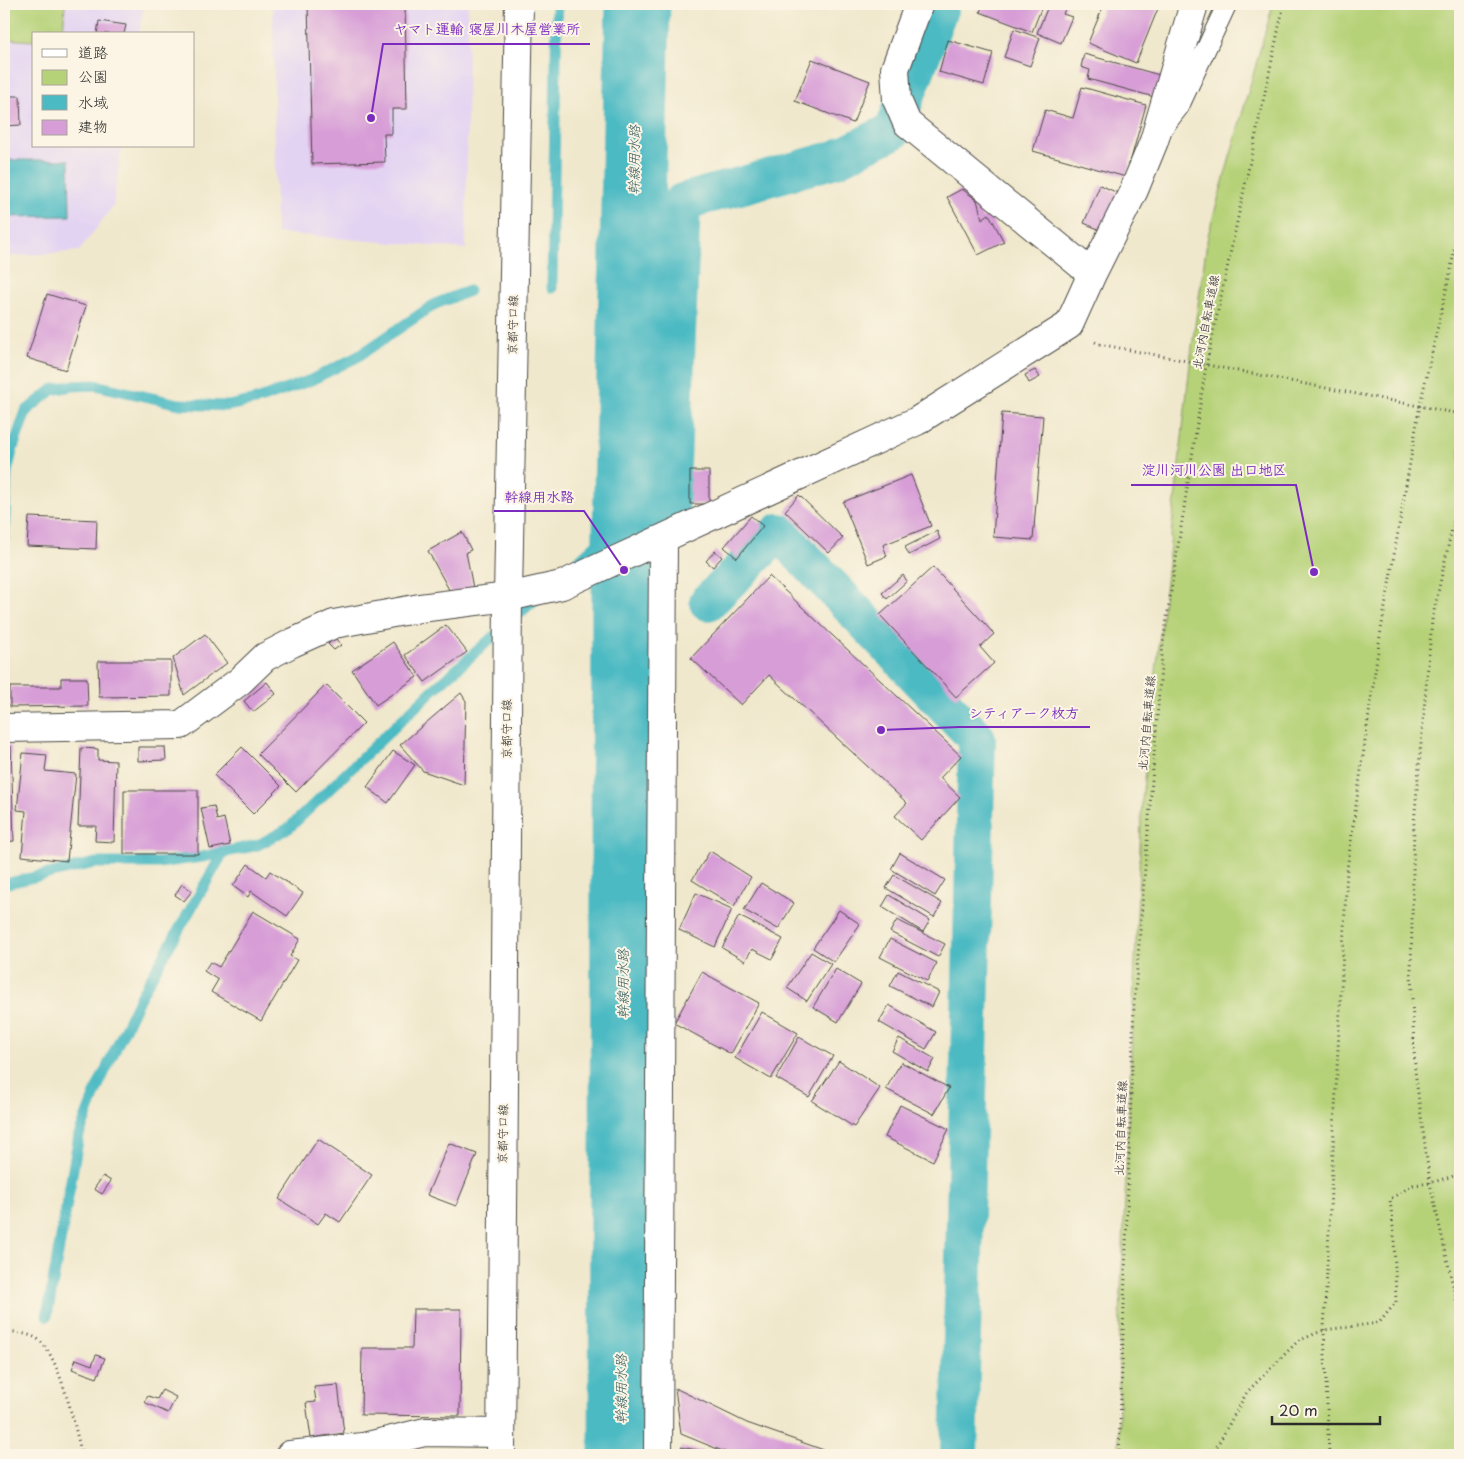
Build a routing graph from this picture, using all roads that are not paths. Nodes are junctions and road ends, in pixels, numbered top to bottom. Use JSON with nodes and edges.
{"nodes":[{"id":1,"x":519,"y":4,"type":"edge"},
{"id":2,"x":919,"y":4,"type":"edge"},
{"id":3,"x":1194,"y":4,"type":"edge"},
{"id":4,"x":1227,"y":4,"type":"edge"},
{"id":5,"x":1154,"y":141,"type":"junction"},
{"id":6,"x":1092,"y":274,"type":"junction"},
{"id":7,"x":663,"y":540,"type":"junction"},
{"id":8,"x":509,"y":597,"type":"junction"},
{"id":9,"x":4,"y":728,"type":"edge"},
{"id":10,"x":501,"y":1444,"type":"edge"},
{"id":11,"x":290,"y":1455,"type":"edge"},
{"id":12,"x":658,"y":1455,"type":"edge"}],
"edges":[{"from":1,"to":8,"type":"street","name":"京都守口線"},
{"from":2,"to":6,"type":"street"},
{"from":3,"to":5,"type":"street"},
{"from":4,"to":5,"type":"lane"},
{"from":5,"to":6,"type":"street"},
{"from":6,"to":7,"type":"street"},
{"from":7,"to":8,"type":"street"},
{"from":7,"to":12,"type":"street"},
{"from":8,"to":9,"type":"street"},
{"from":8,"to":10,"type":"street","name":"京都守口線"},
{"from":10,"to":11,"type":"street"}]}
